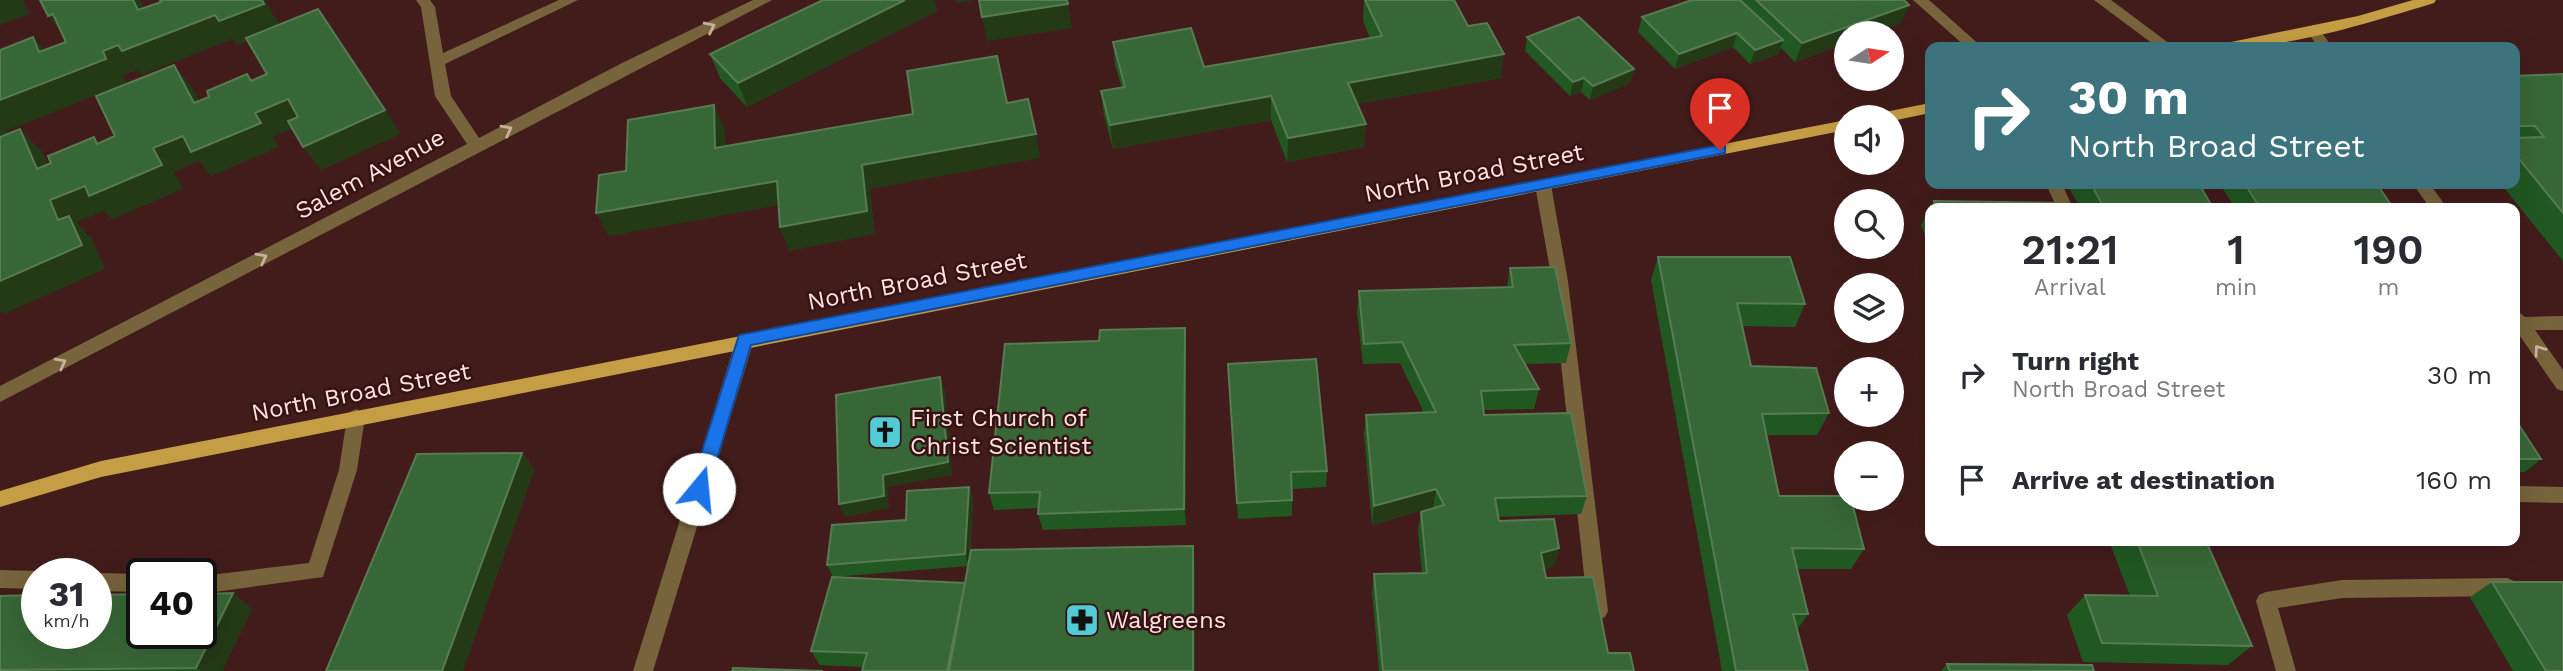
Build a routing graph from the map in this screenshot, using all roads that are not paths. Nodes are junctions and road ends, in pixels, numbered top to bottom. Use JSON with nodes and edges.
{"nodes":[{"id":1,"x":423,"y":0,"type":"edge"},
{"id":2,"x":571,"y":0,"type":"edge"},
{"id":3,"x":765,"y":0,"type":"edge"},
{"id":4,"x":1920,"y":0,"type":"edge"},
{"id":5,"x":2101,"y":0,"type":"edge"},
{"id":6,"x":2429,"y":0,"type":"edge"},
{"id":7,"x":2313,"y":30,"type":"junction"},
{"id":8,"x":1969,"y":42,"type":"edge"},
{"id":9,"x":2161,"y":42,"type":"edge"},
{"id":10,"x":2255,"y":42,"type":"edge"},
{"id":11,"x":2321,"y":42,"type":"edge"},
{"id":12,"x":439,"y":61,"type":"junction"},
{"id":13,"x":1925,"y":109,"type":"edge"},
{"id":14,"x":1904,"y":113,"type":"edge"},
{"id":15,"x":1834,"y":127,"type":"edge"},
{"id":16,"x":476,"y":146,"type":"junction"},
{"id":17,"x":1543,"y":185,"type":"junction"},
{"id":18,"x":2520,"y":320,"type":"edge"},
{"id":19,"x":2520,"y":323,"type":"edge"},
{"id":20,"x":2563,"y":323,"type":"edge"},
{"id":21,"x":745,"y":340,"type":"junction"},
{"id":22,"x":2563,"y":384,"type":"edge"},
{"id":23,"x":0,"y":395,"type":"edge"},
{"id":24,"x":356,"y":417,"type":"junction"},
{"id":25,"x":2520,"y":494,"type":"edge"},
{"id":26,"x":2563,"y":495,"type":"edge"},
{"id":27,"x":0,"y":499,"type":"edge"},
{"id":28,"x":0,"y":579,"type":"edge"},
{"id":29,"x":21,"y":580,"type":"edge"},
{"id":30,"x":217,"y":583,"type":"edge"},
{"id":31,"x":2524,"y":587,"type":"edge"},
{"id":32,"x":1599,"y":625,"type":"edge"},
{"id":33,"x":643,"y":671,"type":"edge"},
{"id":34,"x":2286,"y":671,"type":"edge"}],
"edges":[{"from":1,"to":12,"type":"street"},
{"from":2,"to":12,"type":"street"},
{"from":16,"to":3,"type":"street","name":"Salem Avenue","one_way":true},
{"from":4,"to":8,"type":"street"},
{"from":5,"to":9,"type":"street"},
{"from":6,"to":7,"type":"main road"},
{"from":7,"to":10,"type":"main road"},
{"from":7,"to":11,"type":"street"},
{"from":12,"to":16,"type":"street"},
{"from":13,"to":14,"type":"main road"},
{"from":15,"to":17,"type":"main road","name":"North Broad Street"},
{"from":23,"to":16,"type":"street","name":"Salem Avenue","one_way":true},
{"from":17,"to":21,"type":"main road","name":"North Broad Street"},
{"from":17,"to":32,"type":"street"},
{"from":18,"to":20,"type":"street"},
{"from":22,"to":19,"type":"street","one_way":true},
{"from":21,"to":24,"type":"main road","name":"North Broad Street"},
{"from":21,"to":33,"type":"street"},
{"from":24,"to":27,"type":"main road","name":"North Broad Street"},
{"from":24,"to":30,"type":"street"},
{"from":25,"to":26,"type":"street"},
{"from":28,"to":29,"type":"street"},
{"from":31,"to":34,"type":"street"}]}
